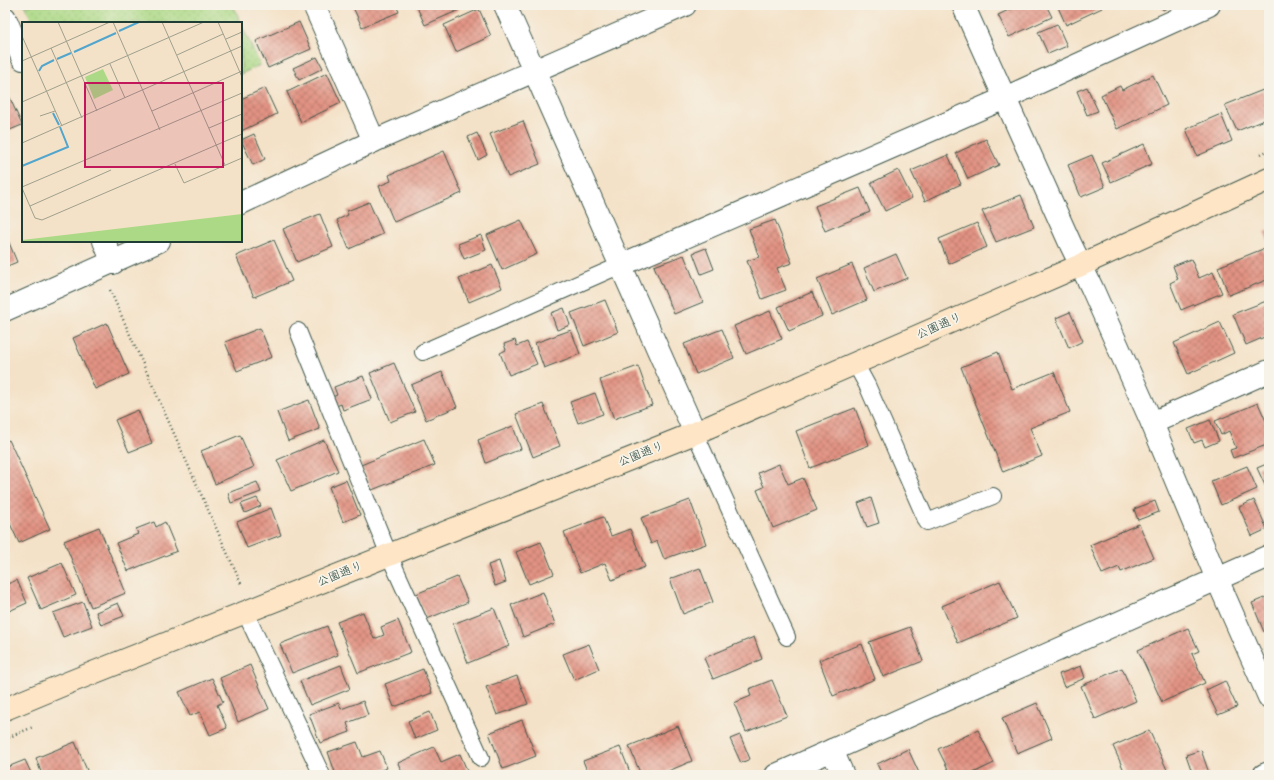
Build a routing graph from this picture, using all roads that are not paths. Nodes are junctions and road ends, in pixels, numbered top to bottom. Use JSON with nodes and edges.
{"nodes":[{"id":1,"x":314,"y":5,"type":"edge"},
{"id":2,"x":505,"y":5,"type":"edge"},
{"id":3,"x":684,"y":5,"type":"edge"},
{"id":4,"x":963,"y":5,"type":"edge"},
{"id":5,"x":1209,"y":5,"type":"edge"},
{"id":6,"x":5,"y":18,"type":"edge"},
{"id":7,"x":22,"y":57,"type":"edge"},
{"id":8,"x":534,"y":72,"type":"junction"},
{"id":9,"x":1005,"y":98,"type":"junction"},
{"id":10,"x":374,"y":141,"type":"junction"},
{"id":11,"x":1269,"y":179,"type":"edge"},
{"id":12,"x":242,"y":203,"type":"edge"},
{"id":13,"x":104,"y":242,"type":"edge"},
{"id":14,"x":157,"y":242,"type":"edge"},
{"id":15,"x":1081,"y":265,"type":"junction"},
{"id":16,"x":106,"y":266,"type":"junction"},
{"id":17,"x":621,"y":266,"type":"junction"},
{"id":18,"x":5,"y":310,"type":"edge"},
{"id":19,"x":298,"y":331,"type":"dead end"},
{"id":20,"x":423,"y":352,"type":"dead end"},
{"id":21,"x":855,"y":363,"type":"junction"},
{"id":22,"x":1269,"y":371,"type":"edge"},
{"id":23,"x":1152,"y":423,"type":"junction"},
{"id":24,"x":695,"y":433,"type":"junction"},
{"id":25,"x":993,"y":496,"type":"dead end"},
{"id":26,"x":389,"y":555,"type":"junction"},
{"id":27,"x":1269,"y":556,"type":"edge"},
{"id":28,"x":1217,"y":579,"type":"junction"},
{"id":29,"x":245,"y":612,"type":"junction"},
{"id":30,"x":787,"y":636,"type":"dead end"},
{"id":31,"x":1269,"y":697,"type":"edge"},
{"id":32,"x":5,"y":709,"type":"edge"},
{"id":33,"x":832,"y":750,"type":"junction"},
{"id":34,"x":481,"y":758,"type":"dead end"},
{"id":35,"x":1269,"y":773,"type":"edge"},
{"id":36,"x":322,"y":775,"type":"edge"},
{"id":37,"x":776,"y":775,"type":"edge"},
{"id":38,"x":844,"y":775,"type":"edge"},
{"id":39,"x":1264,"y":775,"type":"edge"}],
"edges":[{"from":1,"to":10,"type":"street"},
{"from":2,"to":8,"type":"street"},
{"from":3,"to":8,"type":"street"},
{"from":4,"to":9,"type":"street"},
{"from":5,"to":9,"type":"street"},
{"from":6,"to":7,"type":"street"},
{"from":8,"to":10,"type":"street"},
{"from":8,"to":17,"type":"street"},
{"from":9,"to":15,"type":"street"},
{"from":9,"to":17,"type":"street"},
{"from":10,"to":12,"type":"street"},
{"from":11,"to":15,"type":"street","name":"公園通り"},
{"from":13,"to":16,"type":"street"},
{"from":14,"to":16,"type":"street"},
{"from":15,"to":21,"type":"street","name":"公園通り"},
{"from":15,"to":23,"type":"street"},
{"from":16,"to":18,"type":"street"},
{"from":17,"to":20,"type":"lane"},
{"from":17,"to":24,"type":"street"},
{"from":19,"to":26,"type":"lane"},
{"from":21,"to":24,"type":"street","name":"公園通り"},
{"from":21,"to":25,"type":"lane"},
{"from":22,"to":23,"type":"street"},
{"from":23,"to":28,"type":"street"},
{"from":24,"to":26,"type":"street","name":"公園通り"},
{"from":24,"to":30,"type":"lane"},
{"from":26,"to":29,"type":"street","name":"公園通り"},
{"from":26,"to":34,"type":"lane"},
{"from":27,"to":28,"type":"street"},
{"from":28,"to":31,"type":"street"},
{"from":28,"to":33,"type":"street"},
{"from":29,"to":32,"type":"street","name":"公園通り"},
{"from":29,"to":36,"type":"lane"},
{"from":33,"to":37,"type":"street"},
{"from":33,"to":38,"type":"street"},
{"from":35,"to":39,"type":"street"}]}
